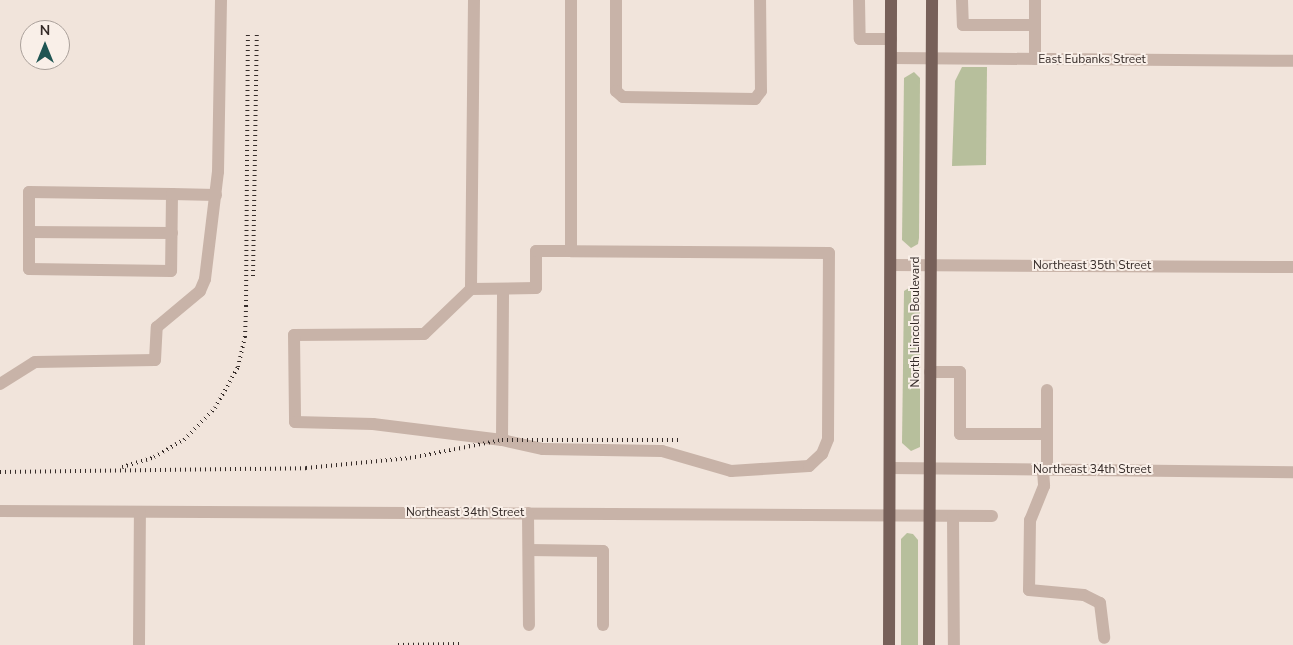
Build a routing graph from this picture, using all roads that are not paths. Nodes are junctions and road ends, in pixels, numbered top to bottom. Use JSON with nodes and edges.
{"nodes":[{"id":1,"x":221,"y":0,"type":"edge"},
{"id":2,"x":474,"y":0,"type":"edge"},
{"id":3,"x":572,"y":0,"type":"edge"},
{"id":4,"x":616,"y":0,"type":"edge"},
{"id":5,"x":760,"y":0,"type":"edge"},
{"id":6,"x":859,"y":0,"type":"edge"},
{"id":7,"x":891,"y":0,"type":"edge"},
{"id":8,"x":932,"y":0,"type":"edge"},
{"id":9,"x":962,"y":0,"type":"edge"},
{"id":10,"x":1035,"y":0,"type":"edge"},
{"id":11,"x":1035,"y":25,"type":"junction"},
{"id":12,"x":891,"y":39,"type":"junction"},
{"id":13,"x":891,"y":58,"type":"junction"},
{"id":14,"x":931,"y":59,"type":"junction"},
{"id":15,"x":1034,"y":59,"type":"junction"},
{"id":16,"x":1293,"y":62,"type":"edge"},
{"id":17,"x":172,"y":194,"type":"junction"},
{"id":18,"x":216,"y":195,"type":"junction"},
{"id":19,"x":29,"y":232,"type":"junction"},
{"id":20,"x":172,"y":232,"type":"junction"},
{"id":21,"x":571,"y":251,"type":"junction"},
{"id":22,"x":891,"y":265,"type":"junction"},
{"id":23,"x":930,"y":266,"type":"junction"},
{"id":24,"x":1293,"y":267,"type":"edge"},
{"id":25,"x":471,"y":289,"type":"junction"},
{"id":26,"x":503,"y":289,"type":"junction"},
{"id":27,"x":930,"y":372,"type":"junction"},
{"id":28,"x":0,"y":384,"type":"edge"},
{"id":29,"x":1047,"y":390,"type":"dead end"},
{"id":30,"x":1047,"y":434,"type":"junction"},
{"id":31,"x":502,"y":440,"type":"junction"},
{"id":32,"x":890,"y":468,"type":"junction"},
{"id":33,"x":929,"y":469,"type":"junction"},
{"id":34,"x":1045,"y":470,"type":"junction"},
{"id":35,"x":1293,"y":472,"type":"edge"},
{"id":36,"x":0,"y":511,"type":"edge"},
{"id":37,"x":140,"y":512,"type":"junction"},
{"id":38,"x":528,"y":513,"type":"junction"},
{"id":39,"x":890,"y":515,"type":"junction"},
{"id":40,"x":930,"y":515,"type":"junction"},
{"id":41,"x":953,"y":516,"type":"junction"},
{"id":42,"x":992,"y":516,"type":"dead end"},
{"id":43,"x":529,"y":550,"type":"junction"},
{"id":44,"x":603,"y":624,"type":"dead end"},
{"id":45,"x":529,"y":625,"type":"dead end"},
{"id":46,"x":1104,"y":638,"type":"dead end"},
{"id":47,"x":139,"y":645,"type":"edge"},
{"id":48,"x":889,"y":645,"type":"edge"},
{"id":49,"x":929,"y":645,"type":"edge"},
{"id":50,"x":954,"y":645,"type":"edge"}],
"edges":[{"from":1,"to":18,"type":"street"},
{"from":2,"to":25,"type":"street"},
{"from":3,"to":21,"type":"street"},
{"from":4,"to":5,"type":"street"},
{"from":6,"to":12,"type":"street"},
{"from":7,"to":12,"type":"main road","name":"North Lincoln Boulevard"},
{"from":8,"to":14,"type":"main road","name":"North Lincoln Boulevard"},
{"from":9,"to":11,"type":"street"},
{"from":10,"to":11,"type":"street"},
{"from":11,"to":15,"type":"street"},
{"from":12,"to":13,"type":"main road","name":"North Lincoln Boulevard"},
{"from":13,"to":14,"type":"street","name":"East Eubanks Street"},
{"from":13,"to":22,"type":"main road","name":"North Lincoln Boulevard"},
{"from":14,"to":15,"type":"street","name":"East Eubanks Street"},
{"from":14,"to":23,"type":"main road","name":"North Lincoln Boulevard"},
{"from":15,"to":16,"type":"street","name":"East Eubanks Street"},
{"from":17,"to":18,"type":"street"},
{"from":17,"to":19,"type":"street"},
{"from":17,"to":20,"type":"street"},
{"from":18,"to":28,"type":"street"},
{"from":19,"to":20,"type":"street"},
{"from":19,"to":20,"type":"street"},
{"from":21,"to":26,"type":"street"},
{"from":21,"to":31,"type":"street"},
{"from":22,"to":23,"type":"street","name":"Northeast 35th Street"},
{"from":22,"to":32,"type":"main road","name":"North Lincoln Boulevard"},
{"from":23,"to":24,"type":"street","name":"Northeast 35th Street"},
{"from":23,"to":27,"type":"main road","name":"North Lincoln Boulevard"},
{"from":25,"to":26,"type":"street"},
{"from":25,"to":31,"type":"street"},
{"from":26,"to":31,"type":"street"},
{"from":27,"to":30,"type":"street"},
{"from":27,"to":33,"type":"main road","name":"North Lincoln Boulevard"},
{"from":29,"to":30,"type":"street"},
{"from":30,"to":34,"type":"street"},
{"from":32,"to":33,"type":"street","name":"Northeast 34th Street"},
{"from":32,"to":39,"type":"main road","name":"North Lincoln Boulevard"},
{"from":33,"to":34,"type":"street","name":"Northeast 34th Street"},
{"from":33,"to":40,"type":"main road","name":"North Lincoln Boulevard"},
{"from":34,"to":35,"type":"street","name":"Northeast 34th Street"},
{"from":34,"to":46,"type":"street"},
{"from":36,"to":37,"type":"street","name":"Northeast 34th Street"},
{"from":37,"to":38,"type":"street","name":"Northeast 34th Street"},
{"from":37,"to":47,"type":"street"},
{"from":38,"to":39,"type":"street","name":"Northeast 34th Street"},
{"from":38,"to":43,"type":"street"},
{"from":39,"to":40,"type":"street","name":"Northeast 34th Street"},
{"from":39,"to":48,"type":"main road","name":"North Lincoln Boulevard"},
{"from":40,"to":41,"type":"street","name":"Northeast 34th Street"},
{"from":40,"to":49,"type":"main road","name":"North Lincoln Boulevard"},
{"from":41,"to":42,"type":"street","name":"Northeast 34th Street"},
{"from":41,"to":50,"type":"street"},
{"from":43,"to":44,"type":"street"},
{"from":43,"to":45,"type":"street"}]}
